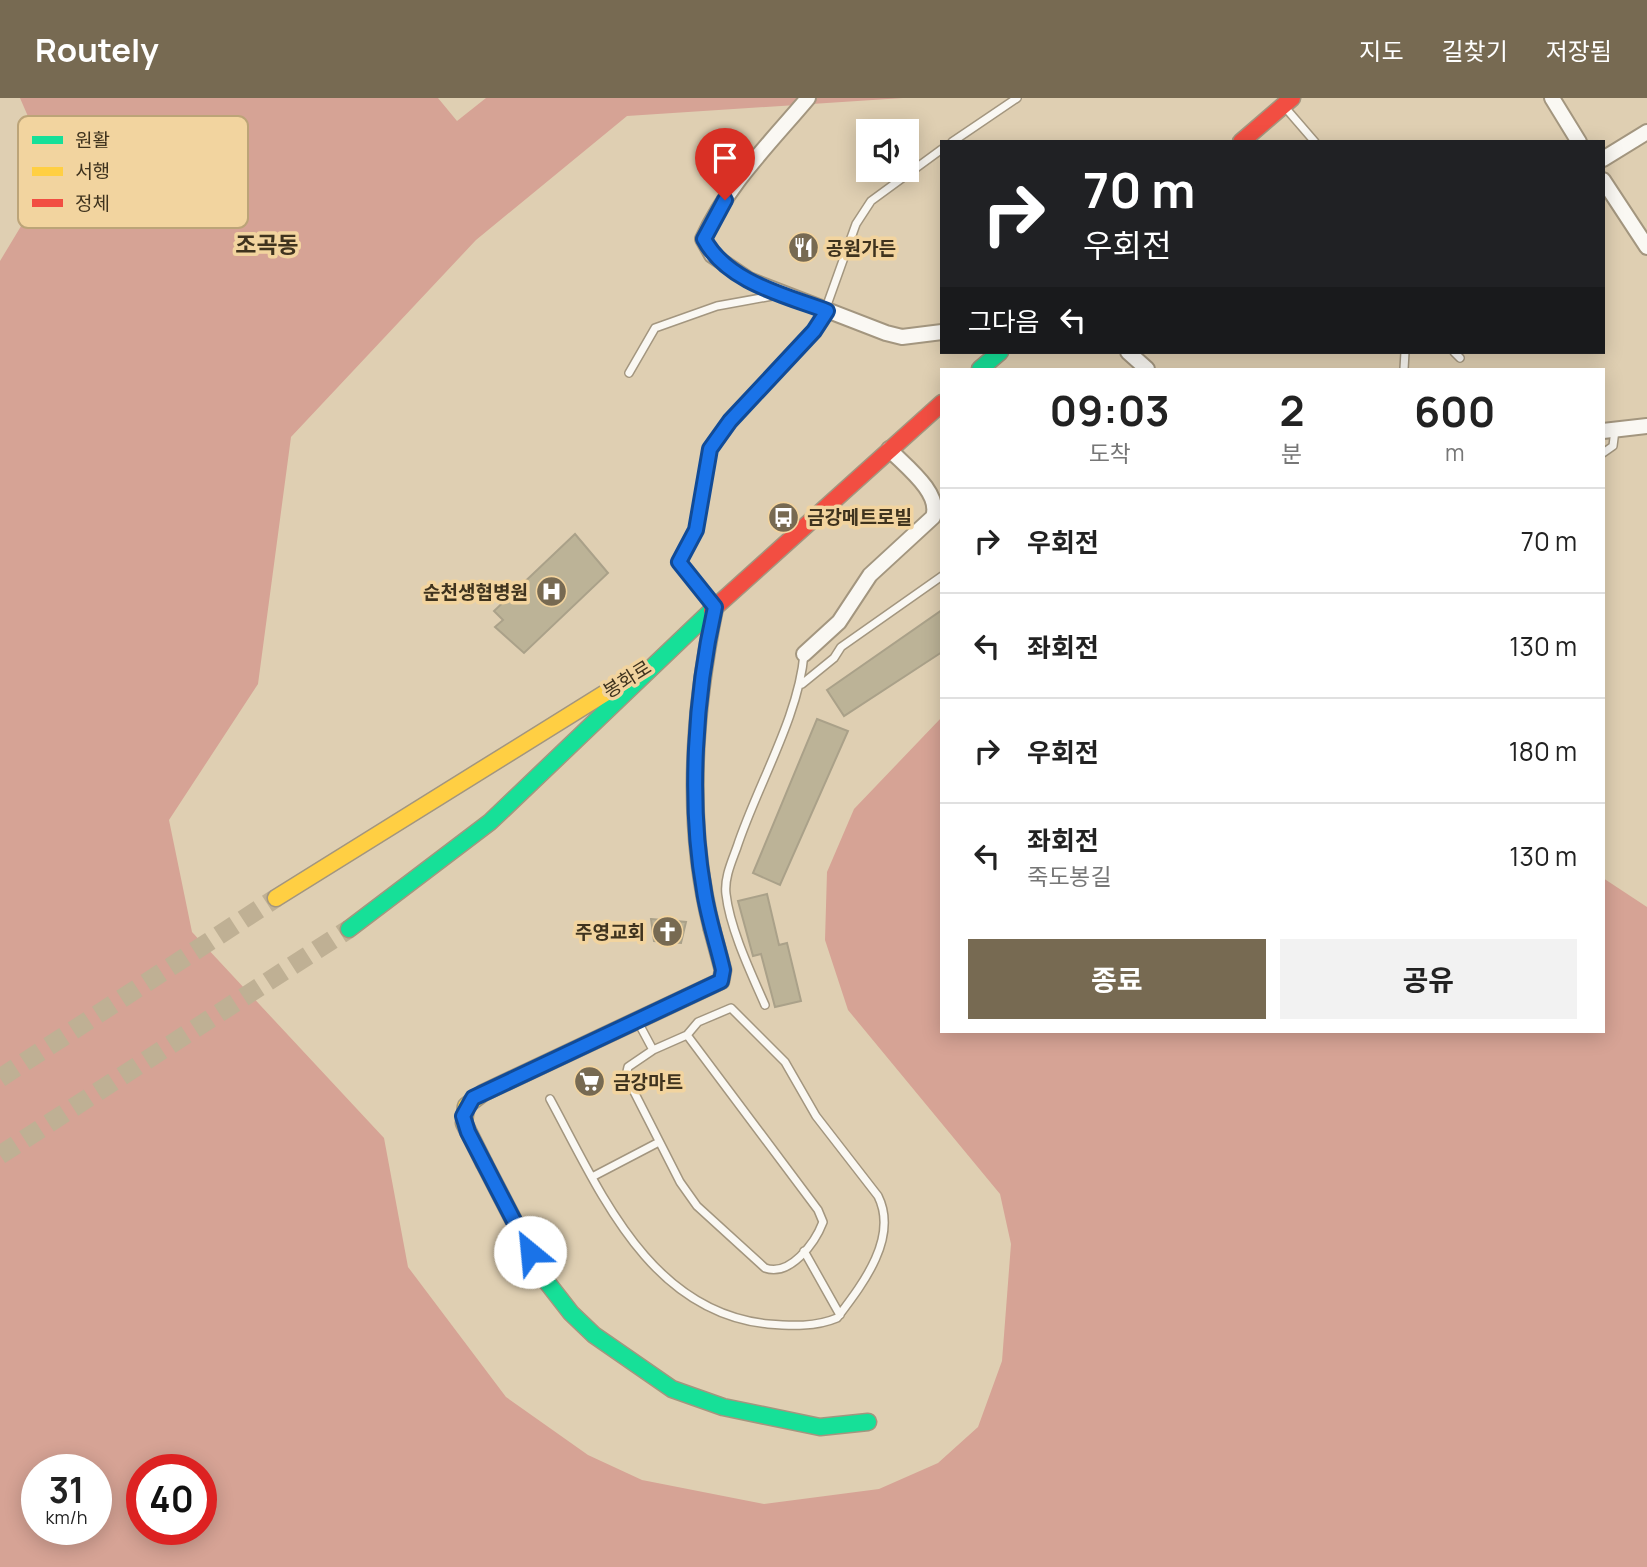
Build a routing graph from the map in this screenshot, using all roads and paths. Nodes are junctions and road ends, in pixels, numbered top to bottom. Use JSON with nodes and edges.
{"nodes":[{"id":1,"x":808,"y":98,"type":"edge"},
{"id":2,"x":1017,"y":98,"type":"edge"},
{"id":3,"x":1552,"y":98,"type":"edge"},
{"id":4,"x":1287,"y":102,"type":"edge"},
{"id":5,"x":1647,"y":132,"type":"edge"},
{"id":6,"x":955,"y":140,"type":"edge"},
{"id":7,"x":1243,"y":140,"type":"edge"},
{"id":8,"x":1314,"y":140,"type":"edge"},
{"id":9,"x":1578,"y":140,"type":"edge"},
{"id":10,"x":940,"y":150,"type":"edge"},
{"id":11,"x":1605,"y":158,"type":"edge"},
{"id":12,"x":1605,"y":183,"type":"edge"},
{"id":13,"x":1647,"y":247,"type":"edge"},
{"id":14,"x":783,"y":294,"type":"junction"},
{"id":15,"x":827,"y":311,"type":"junction"},
{"id":16,"x":940,"y":332,"type":"edge"},
{"id":17,"x":998,"y":354,"type":"edge"},
{"id":18,"x":1130,"y":354,"type":"edge"},
{"id":19,"x":981,"y":368,"type":"edge"},
{"id":20,"x":1146,"y":368,"type":"edge"},
{"id":21,"x":629,"y":373,"type":"dead end"},
{"id":22,"x":940,"y":405,"type":"edge"},
{"id":23,"x":1647,"y":426,"type":"edge"},
{"id":24,"x":1609,"y":430,"type":"edge"},
{"id":25,"x":889,"y":449,"type":"junction"},
{"id":26,"x":1605,"y":452,"type":"edge"},
{"id":27,"x":940,"y":577,"type":"edge"},
{"id":28,"x":715,"y":607,"type":"junction"},
{"id":29,"x":804,"y":654,"type":"joint"},
{"id":30,"x":661,"y":657,"type":"junction"},
{"id":31,"x":802,"y":684,"type":"junction"},
{"id":32,"x":276,"y":898,"type":"tunnel mouth"},
{"id":33,"x":349,"y":929,"type":"tunnel mouth"},
{"id":34,"x":765,"y":1005,"type":"dead end"},
{"id":35,"x":638,"y":1022,"type":"junction"},
{"id":36,"x":687,"y":1035,"type":"junction"},
{"id":37,"x":653,"y":1050,"type":"junction"},
{"id":38,"x":550,"y":1099,"type":"dead end"},
{"id":39,"x":659,"y":1142,"type":"junction"},
{"id":40,"x":592,"y":1177,"type":"junction"},
{"id":41,"x":804,"y":1251,"type":"junction"},
{"id":42,"x":840,"y":1315,"type":"junction"},
{"id":43,"x":868,"y":1422,"type":"dead end"}],
"edges":[{"from":1,"to":14,"type":"street"},
{"from":2,"to":6,"type":"lane"},
{"from":3,"to":9,"type":"street"},
{"from":4,"to":7,"type":"main road"},
{"from":4,"to":8,"type":"lane"},
{"from":5,"to":11,"type":"street"},
{"from":10,"to":15,"type":"lane"},
{"from":12,"to":13,"type":"street"},
{"from":14,"to":15,"type":"street"},
{"from":14,"to":21,"type":"lane"},
{"from":15,"to":16,"type":"street"},
{"from":15,"to":28,"type":"lane"},
{"from":17,"to":19,"type":"main road"},
{"from":18,"to":20,"type":"street"},
{"from":22,"to":25,"type":"main road"},
{"from":23,"to":24,"type":"street"},
{"from":24,"to":26,"type":"lane"},
{"from":25,"to":28,"type":"main road"},
{"from":25,"to":29,"type":"street"},
{"from":27,"to":31,"type":"lane"},
{"from":28,"to":30,"type":"main road"},
{"from":28,"to":35,"type":"main road"},
{"from":29,"to":31,"type":"lane"},
{"from":30,"to":32,"type":"main road","name":"봉화로"},
{"from":30,"to":33,"type":"main road","name":"봉화로"},
{"from":31,"to":34,"type":"lane"},
{"from":35,"to":37,"type":"lane"},
{"from":35,"to":43,"type":"main road"},
{"from":36,"to":37,"type":"lane"},
{"from":36,"to":41,"type":"lane"},
{"from":36,"to":42,"type":"lane"},
{"from":37,"to":39,"type":"lane"},
{"from":38,"to":40,"type":"lane"},
{"from":39,"to":40,"type":"lane"},
{"from":39,"to":41,"type":"lane"},
{"from":40,"to":42,"type":"lane"},
{"from":41,"to":42,"type":"lane"}]}
